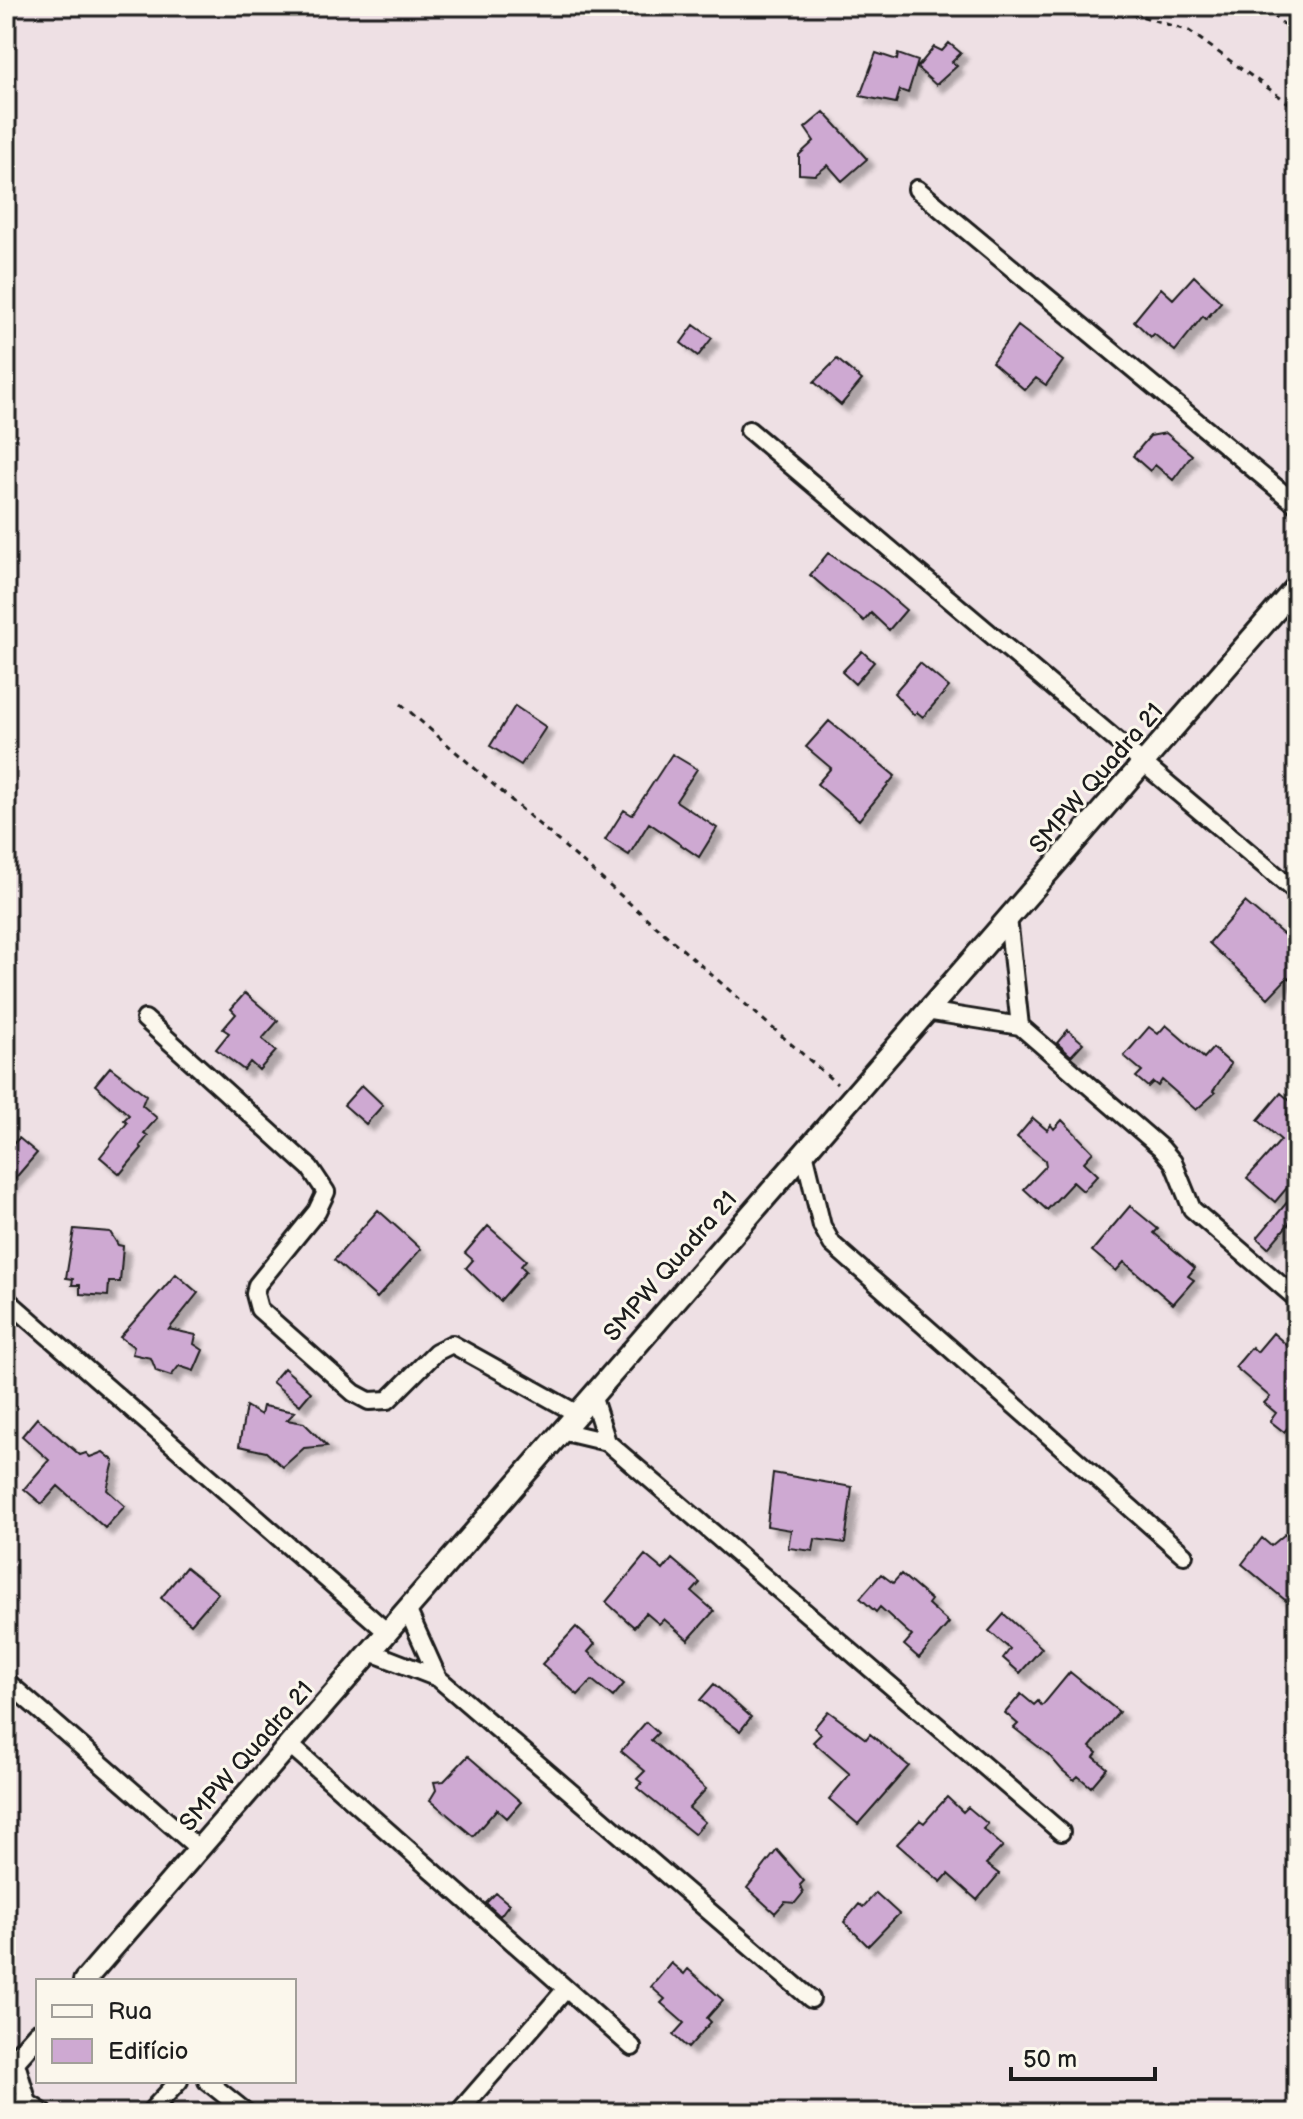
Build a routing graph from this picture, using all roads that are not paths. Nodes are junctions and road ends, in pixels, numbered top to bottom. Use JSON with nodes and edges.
{"nodes":[{"id":1,"x":917,"y":189,"type":"dead end"},
{"id":2,"x":749,"y":430,"type":"dead end"},
{"id":3,"x":1297,"y":505,"type":"edge"},
{"id":4,"x":1297,"y":586,"type":"edge"},
{"id":5,"x":1146,"y":762,"type":"junction"},
{"id":6,"x":1297,"y":893,"type":"edge"},
{"id":7,"x":1008,"y":918,"type":"junction"},
{"id":8,"x":926,"y":1011,"type":"junction"},
{"id":9,"x":145,"y":1019,"type":"dead end"},
{"id":10,"x":1020,"y":1026,"type":"junction"},
{"id":11,"x":804,"y":1152,"type":"junction"},
{"id":12,"x":6,"y":1299,"type":"edge"},
{"id":13,"x":1297,"y":1299,"type":"edge"},
{"id":14,"x":592,"y":1395,"type":"junction"},
{"id":15,"x":576,"y":1413,"type":"junction"},
{"id":16,"x":561,"y":1431,"type":"junction"},
{"id":17,"x":607,"y":1442,"type":"junction"},
{"id":18,"x":1184,"y":1555,"type":"dead end"},
{"id":19,"x":407,"y":1609,"type":"junction"},
{"id":20,"x":387,"y":1632,"type":"junction"},
{"id":21,"x":371,"y":1652,"type":"junction"},
{"id":22,"x":438,"y":1678,"type":"junction"},
{"id":23,"x":6,"y":1681,"type":"edge"},
{"id":24,"x":290,"y":1745,"type":"junction"},
{"id":25,"x":1061,"y":1832,"type":"dead end"},
{"id":26,"x":199,"y":1849,"type":"junction"},
{"id":27,"x":86,"y":1979,"type":"edge"},
{"id":28,"x":566,"y":1989,"type":"junction"},
{"id":29,"x":811,"y":1999,"type":"dead end"},
{"id":30,"x":36,"y":2036,"type":"edge"},
{"id":31,"x":632,"y":2047,"type":"dead end"},
{"id":32,"x":10,"y":2065,"type":"edge"},
{"id":33,"x":177,"y":2083,"type":"edge"},
{"id":34,"x":210,"y":2083,"type":"edge"},
{"id":35,"x":6,"y":2102,"type":"edge"},
{"id":36,"x":28,"y":2103,"type":"junction"},
{"id":37,"x":44,"y":2113,"type":"edge"},
{"id":38,"x":149,"y":2113,"type":"edge"},
{"id":39,"x":247,"y":2113,"type":"edge"},
{"id":40,"x":458,"y":2113,"type":"edge"}],
"edges":[{"from":1,"to":3,"type":"street"},
{"from":2,"to":5,"type":"street"},
{"from":4,"to":5,"type":"street","name":"SMPW Quadra 21"},
{"from":5,"to":6,"type":"street"},
{"from":5,"to":7,"type":"street","name":"SMPW Quadra 21"},
{"from":7,"to":8,"type":"street","name":"SMPW Quadra 21"},
{"from":7,"to":10,"type":"street"},
{"from":8,"to":10,"type":"street"},
{"from":8,"to":11,"type":"street","name":"SMPW Quadra 21"},
{"from":9,"to":15,"type":"street"},
{"from":10,"to":13,"type":"street"},
{"from":11,"to":14,"type":"street","name":"SMPW Quadra 21"},
{"from":11,"to":18,"type":"street"},
{"from":12,"to":20,"type":"street"},
{"from":14,"to":15,"type":"street","name":"SMPW Quadra 21"},
{"from":14,"to":17,"type":"street"},
{"from":15,"to":16,"type":"street","name":"SMPW Quadra 21"},
{"from":16,"to":17,"type":"street"},
{"from":16,"to":19,"type":"street","name":"SMPW Quadra 21"},
{"from":17,"to":25,"type":"street"},
{"from":19,"to":20,"type":"street","name":"SMPW Quadra 21"},
{"from":19,"to":22,"type":"street"},
{"from":20,"to":21,"type":"street","name":"SMPW Quadra 21"},
{"from":21,"to":22,"type":"street"},
{"from":21,"to":24,"type":"street","name":"SMPW Quadra 21"},
{"from":22,"to":29,"type":"street"},
{"from":23,"to":26,"type":"street"},
{"from":24,"to":26,"type":"street","name":"SMPW Quadra 21"},
{"from":24,"to":28,"type":"street"},
{"from":26,"to":27,"type":"street","name":"SMPW Quadra 21"},
{"from":28,"to":31,"type":"street"},
{"from":28,"to":40,"type":"street"},
{"from":30,"to":32,"type":"street"},
{"from":32,"to":36,"type":"street"},
{"from":33,"to":38,"type":"street"},
{"from":34,"to":39,"type":"street"},
{"from":35,"to":36,"type":"street"},
{"from":36,"to":37,"type":"street"}]}
